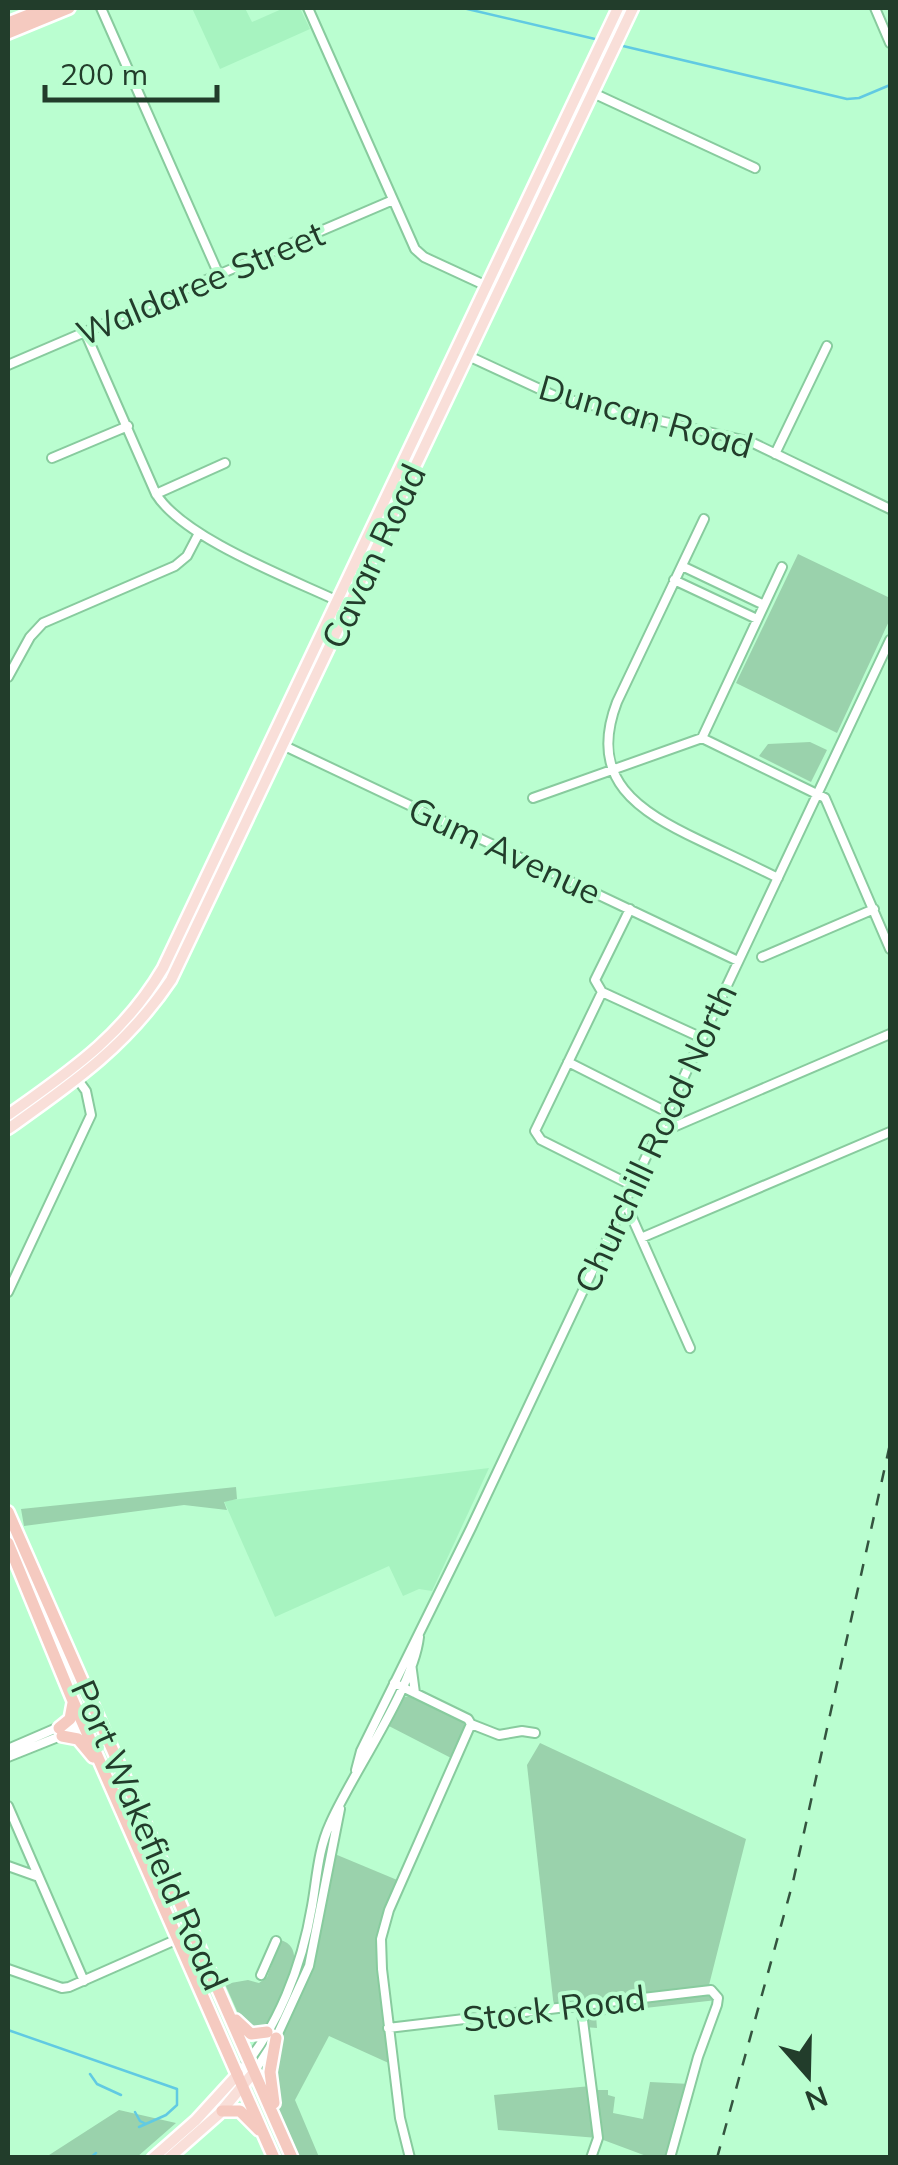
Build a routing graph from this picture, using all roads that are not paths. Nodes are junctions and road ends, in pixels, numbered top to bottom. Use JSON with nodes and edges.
{"nodes":[{"id":1,"x":46,"y":8,"type":"edge"},
{"id":2,"x":69,"y":8,"type":"edge"},
{"id":3,"x":100,"y":8,"type":"edge"},
{"id":4,"x":308,"y":8,"type":"edge"},
{"id":5,"x":618,"y":8,"type":"edge"},
{"id":6,"x":634,"y":8,"type":"edge"},
{"id":7,"x":875,"y":8,"type":"edge"},
{"id":8,"x":8,"y":23,"type":"edge"},
{"id":9,"x":8,"y":33,"type":"edge"},
{"id":10,"x":890,"y":43,"type":"edge"},
{"id":11,"x":593,"y":93,"type":"junction"},
{"id":12,"x":754,"y":168,"type":"dead end"},
{"id":13,"x":393,"y":200,"type":"junction"},
{"id":14,"x":218,"y":275,"type":"junction"},
{"id":15,"x":486,"y":286,"type":"junction"},
{"id":16,"x":499,"y":292,"type":"junction"},
{"id":17,"x":85,"y":332,"type":"junction"},
{"id":18,"x":826,"y":346,"type":"dead end"},
{"id":19,"x":456,"y":350,"type":"junction"},
{"id":20,"x":468,"y":356,"type":"junction"},
{"id":21,"x":8,"y":365,"type":"edge"},
{"id":22,"x":128,"y":426,"type":"junction"},
{"id":23,"x":775,"y":454,"type":"junction"},
{"id":24,"x":52,"y":458,"type":"dead end"},
{"id":25,"x":225,"y":464,"type":"dead end"},
{"id":26,"x":156,"y":494,"type":"junction"},
{"id":27,"x":890,"y":509,"type":"edge"},
{"id":28,"x":704,"y":519,"type":"dead end"},
{"id":29,"x":198,"y":534,"type":"junction"},
{"id":30,"x":682,"y":566,"type":"junction"},
{"id":31,"x":782,"y":567,"type":"dead end"},
{"id":32,"x":674,"y":580,"type":"junction"},
{"id":33,"x":337,"y":600,"type":"junction"},
{"id":34,"x":764,"y":605,"type":"junction"},
{"id":35,"x":350,"y":606,"type":"junction"},
{"id":36,"x":757,"y":620,"type":"junction"},
{"id":37,"x":890,"y":640,"type":"edge"},
{"id":38,"x":8,"y":677,"type":"edge"},
{"id":39,"x":702,"y":738,"type":"junction"},
{"id":40,"x":278,"y":743,"type":"junction"},
{"id":41,"x":612,"y":770,"type":"junction"},
{"id":42,"x":818,"y":794,"type":"junction"},
{"id":43,"x":533,"y":798,"type":"dead end"},
{"id":44,"x":233,"y":822,"type":"junction"},
{"id":45,"x":237,"y":843,"type":"junction"},
{"id":46,"x":778,"y":878,"type":"junction"},
{"id":47,"x":630,"y":909,"type":"junction"},
{"id":48,"x":874,"y":910,"type":"junction"},
{"id":49,"x":189,"y":914,"type":"junction"},
{"id":50,"x":201,"y":919,"type":"junction"},
{"id":51,"x":890,"y":949,"type":"edge"},
{"id":52,"x":762,"y":958,"type":"dead end"},
{"id":53,"x":738,"y":960,"type":"junction"},
{"id":54,"x":602,"y":992,"type":"junction"},
{"id":55,"x":890,"y":1034,"type":"edge"},
{"id":56,"x":702,"y":1038,"type":"junction"},
{"id":57,"x":568,"y":1062,"type":"junction"},
{"id":58,"x":75,"y":1074,"type":"junction"},
{"id":59,"x":667,"y":1112,"type":"junction"},
{"id":60,"x":8,"y":1115,"type":"edge"},
{"id":61,"x":8,"y":1128,"type":"edge"},
{"id":62,"x":890,"y":1132,"type":"edge"},
{"id":63,"x":657,"y":1134,"type":"junction"},
{"id":64,"x":632,"y":1186,"type":"junction"},
{"id":65,"x":625,"y":1202,"type":"junction"},
{"id":66,"x":642,"y":1238,"type":"junction"},
{"id":67,"x":8,"y":1292,"type":"edge"},
{"id":68,"x":690,"y":1348,"type":"dead end"},
{"id":69,"x":8,"y":1512,"type":"edge"},
{"id":70,"x":8,"y":1543,"type":"edge"},
{"id":71,"x":57,"y":1626,"type":"junction"},
{"id":72,"x":418,"y":1636,"type":"junction"},
{"id":73,"x":410,"y":1664,"type":"junction"},
{"id":74,"x":398,"y":1684,"type":"junction"},
{"id":75,"x":415,"y":1693,"type":"junction"},
{"id":76,"x":74,"y":1701,"type":"junction"},
{"id":77,"x":492,"y":1719,"type":"dead end"},
{"id":78,"x":83,"y":1722,"type":"junction"},
{"id":79,"x":471,"y":1724,"type":"junction"},
{"id":80,"x":486,"y":1730,"type":"junction"},
{"id":81,"x":60,"y":1732,"type":"junction"},
{"id":82,"x":535,"y":1733,"type":"dead end"},
{"id":83,"x":8,"y":1753,"type":"edge"},
{"id":84,"x":117,"y":1759,"type":"junction"},
{"id":85,"x":114,"y":1790,"type":"junction"},
{"id":86,"x":342,"y":1800,"type":"junction"},
{"id":87,"x":8,"y":1806,"type":"edge"},
{"id":88,"x":159,"y":1850,"type":"junction"},
{"id":89,"x":8,"y":1866,"type":"edge"},
{"id":90,"x":152,"y":1874,"type":"junction"},
{"id":91,"x":38,"y":1876,"type":"junction"},
{"id":92,"x":187,"y":1914,"type":"junction"},
{"id":93,"x":180,"y":1938,"type":"junction"},
{"id":94,"x":276,"y":1941,"type":"dead end"},
{"id":95,"x":304,"y":1942,"type":"junction"},
{"id":96,"x":313,"y":1950,"type":"junction"},
{"id":97,"x":8,"y":1969,"type":"edge"},
{"id":98,"x":261,"y":1975,"type":"dead end"},
{"id":99,"x":84,"y":1980,"type":"junction"},
{"id":100,"x":582,"y":2004,"type":"junction"},
{"id":101,"x":229,"y":2014,"type":"junction"},
{"id":102,"x":388,"y":2028,"type":"junction"},
{"id":103,"x":271,"y":2035,"type":"junction"},
{"id":104,"x":252,"y":2066,"type":"junction"},
{"id":105,"x":238,"y":2074,"type":"junction"},
{"id":106,"x":244,"y":2087,"type":"junction"},
{"id":107,"x":222,"y":2111,"type":"junction"},
{"id":108,"x":265,"y":2137,"type":"junction"},
{"id":109,"x":290,"y":2154,"type":"edge"},
{"id":110,"x":153,"y":2158,"type":"edge"},
{"id":111,"x":172,"y":2158,"type":"edge"},
{"id":112,"x":274,"y":2158,"type":"edge"},
{"id":113,"x":410,"y":2158,"type":"edge"},
{"id":114,"x":591,"y":2158,"type":"edge"},
{"id":115,"x":670,"y":2158,"type":"edge"}],
"edges":[{"from":1,"to":8,"type":"highway"},
{"from":2,"to":9,"type":"highway"},
{"from":3,"to":14,"type":"street"},
{"from":4,"to":13,"type":"street"},
{"from":5,"to":15,"type":"main road","name":"Cavan Road"},
{"from":6,"to":11,"type":"main road","name":"Cavan Road"},
{"from":7,"to":10,"type":"street"},
{"from":11,"to":12,"type":"street"},
{"from":11,"to":16,"type":"main road","name":"Cavan Road"},
{"from":13,"to":14,"type":"street","name":"Waldaree Street"},
{"from":13,"to":15,"type":"street"},
{"from":14,"to":17,"type":"street","name":"Waldaree Street"},
{"from":15,"to":16,"type":"street"},
{"from":15,"to":19,"type":"main road","name":"Cavan Road"},
{"from":16,"to":20,"type":"main road","name":"Cavan Road"},
{"from":17,"to":21,"type":"street","name":"Waldaree Street"},
{"from":17,"to":22,"type":"street"},
{"from":18,"to":23,"type":"street"},
{"from":19,"to":20,"type":"street","name":"Duncan Road"},
{"from":19,"to":33,"type":"main road","name":"Cavan Road"},
{"from":20,"to":23,"type":"street","name":"Duncan Road"},
{"from":20,"to":35,"type":"main road","name":"Cavan Road"},
{"from":22,"to":24,"type":"street"},
{"from":22,"to":26,"type":"street"},
{"from":23,"to":27,"type":"street","name":"Duncan Road"},
{"from":25,"to":26,"type":"street"},
{"from":26,"to":29,"type":"street"},
{"from":28,"to":30,"type":"street"},
{"from":29,"to":33,"type":"street"},
{"from":29,"to":38,"type":"street"},
{"from":30,"to":32,"type":"street"},
{"from":30,"to":34,"type":"street"},
{"from":31,"to":34,"type":"street"},
{"from":32,"to":36,"type":"street"},
{"from":32,"to":41,"type":"street"},
{"from":33,"to":35,"type":"street"},
{"from":33,"to":40,"type":"main road","name":"Cavan Road"},
{"from":34,"to":36,"type":"street"},
{"from":35,"to":40,"type":"main road","name":"Cavan Road"},
{"from":36,"to":39,"type":"street"},
{"from":37,"to":42,"type":"street","name":"Churchill Road North"},
{"from":39,"to":41,"type":"street"},
{"from":39,"to":42,"type":"street"},
{"from":40,"to":44,"type":"main road","name":"Cavan Road"},
{"from":40,"to":45,"type":"main road","name":"Cavan Road"},
{"from":40,"to":47,"type":"street","name":"Gum Avenue"},
{"from":41,"to":43,"type":"street"},
{"from":41,"to":46,"type":"street"},
{"from":42,"to":46,"type":"street","name":"Churchill Road North"},
{"from":42,"to":48,"type":"street"},
{"from":44,"to":45,"type":"main road"},
{"from":44,"to":49,"type":"main road","name":"Cavan Road"},
{"from":45,"to":50,"type":"main road","name":"Cavan Road"},
{"from":46,"to":53,"type":"street","name":"Churchill Road North"},
{"from":47,"to":53,"type":"street","name":"Gum Avenue"},
{"from":47,"to":54,"type":"street"},
{"from":48,"to":51,"type":"street"},
{"from":48,"to":52,"type":"street"},
{"from":49,"to":50,"type":"main road"},
{"from":49,"to":58,"type":"main road","name":"Cavan Road"},
{"from":50,"to":58,"type":"main road","name":"Cavan Road"},
{"from":53,"to":56,"type":"street","name":"Churchill Road North"},
{"from":54,"to":56,"type":"street"},
{"from":54,"to":57,"type":"street"},
{"from":55,"to":63,"type":"street"},
{"from":56,"to":59,"type":"street","name":"Churchill Road North"},
{"from":57,"to":59,"type":"street"},
{"from":57,"to":64,"type":"street"},
{"from":58,"to":60,"type":"main road","name":"Cavan Road"},
{"from":58,"to":61,"type":"main road","name":"Cavan Road"},
{"from":58,"to":67,"type":"street"},
{"from":59,"to":63,"type":"street","name":"Churchill Road North"},
{"from":62,"to":66,"type":"street"},
{"from":63,"to":64,"type":"street","name":"Churchill Road North"},
{"from":64,"to":65,"type":"street","name":"Churchill Road North"},
{"from":65,"to":66,"type":"street"},
{"from":65,"to":72,"type":"street","name":"Churchill Road North"},
{"from":66,"to":68,"type":"street"},
{"from":69,"to":71,"type":"highway","name":"Port Wakefield Road"},
{"from":70,"to":76,"type":"highway","name":"Port Wakefield Road"},
{"from":71,"to":78,"type":"highway"},
{"from":71,"to":84,"type":"highway","name":"Port Wakefield Road"},
{"from":72,"to":73,"type":"street","name":"Churchill Road North"},
{"from":72,"to":74,"type":"street","name":"Churchill Road North"},
{"from":73,"to":74,"type":"street","name":"Churchill Road North"},
{"from":73,"to":75,"type":"street"},
{"from":74,"to":75,"type":"street"},
{"from":74,"to":86,"type":"street","name":"Churchill Road North"},
{"from":75,"to":79,"type":"street"},
{"from":76,"to":78,"type":"highway","name":"Port Wakefield Road"},
{"from":76,"to":81,"type":"highway"},
{"from":77,"to":80,"type":"street"},
{"from":78,"to":81,"type":"street"},
{"from":78,"to":84,"type":"highway"},
{"from":78,"to":85,"type":"highway","name":"Port Wakefield Road"},
{"from":79,"to":80,"type":"street"},
{"from":79,"to":102,"type":"street"},
{"from":80,"to":82,"type":"street"},
{"from":81,"to":83,"type":"street"},
{"from":81,"to":85,"type":"highway"},
{"from":84,"to":88,"type":"highway","name":"Port Wakefield Road"},
{"from":85,"to":90,"type":"highway","name":"Port Wakefield Road"},
{"from":86,"to":95,"type":"street","name":"Churchill Road North"},
{"from":86,"to":96,"type":"street","name":"Churchill Road North"},
{"from":87,"to":91,"type":"street"},
{"from":88,"to":90,"type":"highway"},
{"from":88,"to":92,"type":"highway","name":"Port Wakefield Road"},
{"from":89,"to":91,"type":"street"},
{"from":90,"to":93,"type":"highway","name":"Port Wakefield Road"},
{"from":91,"to":99,"type":"street"},
{"from":92,"to":93,"type":"highway"},
{"from":92,"to":101,"type":"highway","name":"Port Wakefield Road"},
{"from":93,"to":99,"type":"street"},
{"from":93,"to":105,"type":"highway","name":"Port Wakefield Road"},
{"from":94,"to":98,"type":"street"},
{"from":95,"to":96,"type":"street"},
{"from":95,"to":103,"type":"street","name":"Churchill Road North"},
{"from":96,"to":103,"type":"street","name":"Churchill Road North"},
{"from":97,"to":99,"type":"street"},
{"from":100,"to":102,"type":"street","name":"Stock Road"},
{"from":100,"to":114,"type":"street"},
{"from":100,"to":115,"type":"street","name":"Stock Road"},
{"from":101,"to":103,"type":"highway"},
{"from":101,"to":104,"type":"highway","name":"Port Wakefield Road"},
{"from":102,"to":113,"type":"street"},
{"from":103,"to":104,"type":"street","name":"Churchill Road North"},
{"from":103,"to":109,"type":"highway"},
{"from":104,"to":105,"type":"street","name":"Churchill Road North"},
{"from":104,"to":106,"type":"main road"},
{"from":104,"to":109,"type":"highway","name":"Port Wakefield Road"},
{"from":105,"to":106,"type":"highway","name":"Port Wakefield Road"},
{"from":105,"to":110,"type":"main road"},
{"from":106,"to":107,"type":"main road"},
{"from":106,"to":108,"type":"highway","name":"Port Wakefield Road"},
{"from":107,"to":108,"type":"highway"},
{"from":107,"to":111,"type":"main road"},
{"from":108,"to":112,"type":"highway","name":"Port Wakefield Road"}]}
